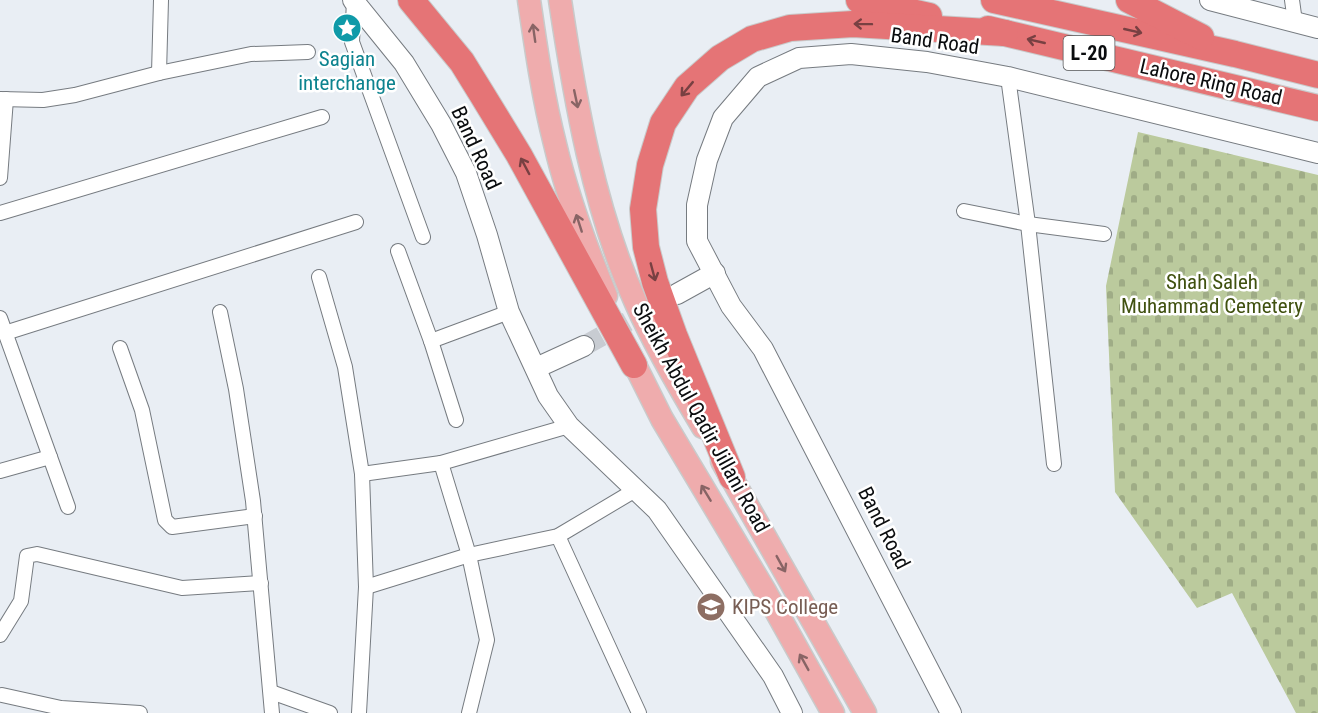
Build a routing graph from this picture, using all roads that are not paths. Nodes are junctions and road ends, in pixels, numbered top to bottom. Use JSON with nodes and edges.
{"nodes":[{"id":1,"x":161,"y":0,"type":"edge"},
{"id":2,"x":411,"y":0,"type":"edge"},
{"id":3,"x":529,"y":0,"type":"edge"},
{"id":4,"x":560,"y":0,"type":"edge"},
{"id":5,"x":859,"y":0,"type":"edge"},
{"id":6,"x":994,"y":0,"type":"edge"},
{"id":7,"x":1129,"y":0,"type":"edge"},
{"id":8,"x":1210,"y":0,"type":"edge"},
{"id":9,"x":1292,"y":0,"type":"edge"},
{"id":10,"x":353,"y":1,"type":"edge"},
{"id":11,"x":1295,"y":22,"type":"junction"},
{"id":12,"x":1318,"y":28,"type":"edge"},
{"id":13,"x":1005,"y":33,"type":"junction"},
{"id":14,"x":308,"y":52,"type":"dead end"},
{"id":15,"x":1235,"y":54,"type":"junction"},
{"id":16,"x":159,"y":73,"type":"junction"},
{"id":17,"x":1318,"y":75,"type":"edge"},
{"id":18,"x":1008,"y":77,"type":"junction"},
{"id":19,"x":3,"y":99,"type":"edge"},
{"id":20,"x":1318,"y":108,"type":"edge"},
{"id":21,"x":322,"y":117,"type":"dead end"},
{"id":22,"x":1318,"y":153,"type":"edge"},
{"id":23,"x":0,"y":178,"type":"edge"},
{"id":24,"x":964,"y":211,"type":"dead end"},
{"id":25,"x":0,"y":213,"type":"edge"},
{"id":26,"x":356,"y":222,"type":"dead end"},
{"id":27,"x":1028,"y":224,"type":"junction"},
{"id":28,"x":1104,"y":234,"type":"dead end"},
{"id":29,"x":423,"y":237,"type":"dead end"},
{"id":30,"x":398,"y":251,"type":"dead end"},
{"id":31,"x":715,"y":273,"type":"junction"},
{"id":32,"x":319,"y":277,"type":"dead end"},
{"id":33,"x":677,"y":294,"type":"dead end"},
{"id":34,"x":220,"y":312,"type":"dead end"},
{"id":35,"x":509,"y":312,"type":"junction"},
{"id":36,"x":0,"y":318,"type":"edge"},
{"id":37,"x":5,"y":333,"type":"junction"},
{"id":38,"x":431,"y":341,"type":"junction"},
{"id":39,"x":584,"y":346,"type":"tunnel mouth"},
{"id":40,"x":120,"y":348,"type":"dead end"},
{"id":41,"x":6,"y":353,"type":"edge"},
{"id":42,"x":634,"y":365,"type":"junction"},
{"id":43,"x":536,"y":368,"type":"junction"},
{"id":44,"x":456,"y":420,"type":"dead end"},
{"id":45,"x":569,"y":426,"type":"junction"},
{"id":46,"x":50,"y":457,"type":"junction"},
{"id":47,"x":441,"y":463,"type":"junction"},
{"id":48,"x":1054,"y":464,"type":"dead end"},
{"id":49,"x":0,"y":471,"type":"edge"},
{"id":50,"x":362,"y":474,"type":"junction"},
{"id":51,"x":732,"y":477,"type":"junction"},
{"id":52,"x":637,"y":489,"type":"junction"},
{"id":53,"x":68,"y":507,"type":"dead end"},
{"id":54,"x":255,"y":516,"type":"junction"},
{"id":55,"x":558,"y":536,"type":"junction"},
{"id":56,"x":469,"y":555,"type":"junction"},
{"id":57,"x":261,"y":583,"type":"junction"},
{"id":58,"x":366,"y":586,"type":"junction"},
{"id":59,"x":0,"y":635,"type":"edge"},
{"id":60,"x":271,"y":692,"type":"junction"},
{"id":61,"x":2,"y":695,"type":"dead end"},
{"id":62,"x":140,"y":713,"type":"edge"},
{"id":63,"x":272,"y":713,"type":"edge"},
{"id":64,"x":330,"y":713,"type":"edge"},
{"id":65,"x":359,"y":713,"type":"edge"},
{"id":66,"x":469,"y":713,"type":"edge"},
{"id":67,"x":639,"y":713,"type":"edge"},
{"id":68,"x":792,"y":713,"type":"edge"},
{"id":69,"x":833,"y":713,"type":"edge"},
{"id":70,"x":865,"y":713,"type":"edge"},
{"id":71,"x":951,"y":713,"type":"edge"}],
"edges":[{"from":1,"to":16,"type":"street"},
{"from":42,"to":2,"type":"highway","one_way":true},
{"from":42,"to":3,"type":"main road","name":"Sheikh Abdul Qadir Jillani Road","one_way":true},
{"from":4,"to":51,"type":"main road","name":"Sheikh Abdul Qadir Jillani Road","one_way":true},
{"from":5,"to":13,"type":"highway","name":"Lahore Ring Road","number":"L-20"},
{"from":6,"to":15,"type":"highway","name":"Lahore Ring Road","number":"L-20","one_way":true},
{"from":7,"to":15,"type":"highway"},
{"from":8,"to":11,"type":"main road"},
{"from":9,"to":11,"type":"street"},
{"from":10,"to":29,"type":"street"},
{"from":10,"to":35,"type":"main road","name":"Band Road"},
{"from":11,"to":12,"type":"main road"},
{"from":20,"to":13,"type":"highway","name":"Lahore Ring Road","number":"L-20","one_way":true},
{"from":13,"to":51,"type":"highway","one_way":true},
{"from":14,"to":16,"type":"street"},
{"from":15,"to":17,"type":"highway","name":"Lahore Ring Road","number":"L-20"},
{"from":16,"to":19,"type":"street"},
{"from":18,"to":22,"type":"main road","name":"Band Road"},
{"from":18,"to":27,"type":"street"},
{"from":18,"to":31,"type":"main road","name":"Band Road"},
{"from":19,"to":23,"type":"street"},
{"from":21,"to":25,"type":"street"},
{"from":24,"to":27,"type":"street"},
{"from":26,"to":37,"type":"street"},
{"from":27,"to":28,"type":"street"},
{"from":27,"to":48,"type":"street"},
{"from":30,"to":38,"type":"street"},
{"from":31,"to":33,"type":"main road"},
{"from":31,"to":71,"type":"main road","name":"Band Road"},
{"from":32,"to":50,"type":"street"},
{"from":34,"to":54,"type":"street"},
{"from":35,"to":38,"type":"street"},
{"from":35,"to":43,"type":"main road","name":"Band Road"},
{"from":36,"to":37,"type":"street"},
{"from":37,"to":41,"type":"street"},
{"from":38,"to":44,"type":"street"},
{"from":39,"to":43,"type":"main road"},
{"from":40,"to":54,"type":"street"},
{"from":41,"to":46,"type":"street"},
{"from":69,"to":42,"type":"main road","name":"Sheikh Abdul Qadir Jillani Road","one_way":true},
{"from":43,"to":45,"type":"main road","name":"Band Road"},
{"from":45,"to":47,"type":"street"},
{"from":45,"to":52,"type":"main road","name":"Band Road"},
{"from":46,"to":49,"type":"street"},
{"from":46,"to":53,"type":"street"},
{"from":47,"to":50,"type":"street"},
{"from":47,"to":56,"type":"street"},
{"from":50,"to":58,"type":"street"},
{"from":51,"to":70,"type":"main road","name":"Sheikh Abdul Qadir Jillani Road","one_way":true},
{"from":52,"to":55,"type":"street"},
{"from":52,"to":68,"type":"main road","name":"Band Road"},
{"from":54,"to":57,"type":"street"},
{"from":55,"to":56,"type":"street"},
{"from":55,"to":67,"type":"street"},
{"from":56,"to":58,"type":"street"},
{"from":56,"to":66,"type":"street"},
{"from":57,"to":59,"type":"street"},
{"from":57,"to":60,"type":"street"},
{"from":58,"to":65,"type":"street"},
{"from":60,"to":63,"type":"street"},
{"from":60,"to":64,"type":"street"},
{"from":61,"to":62,"type":"street"}]}
